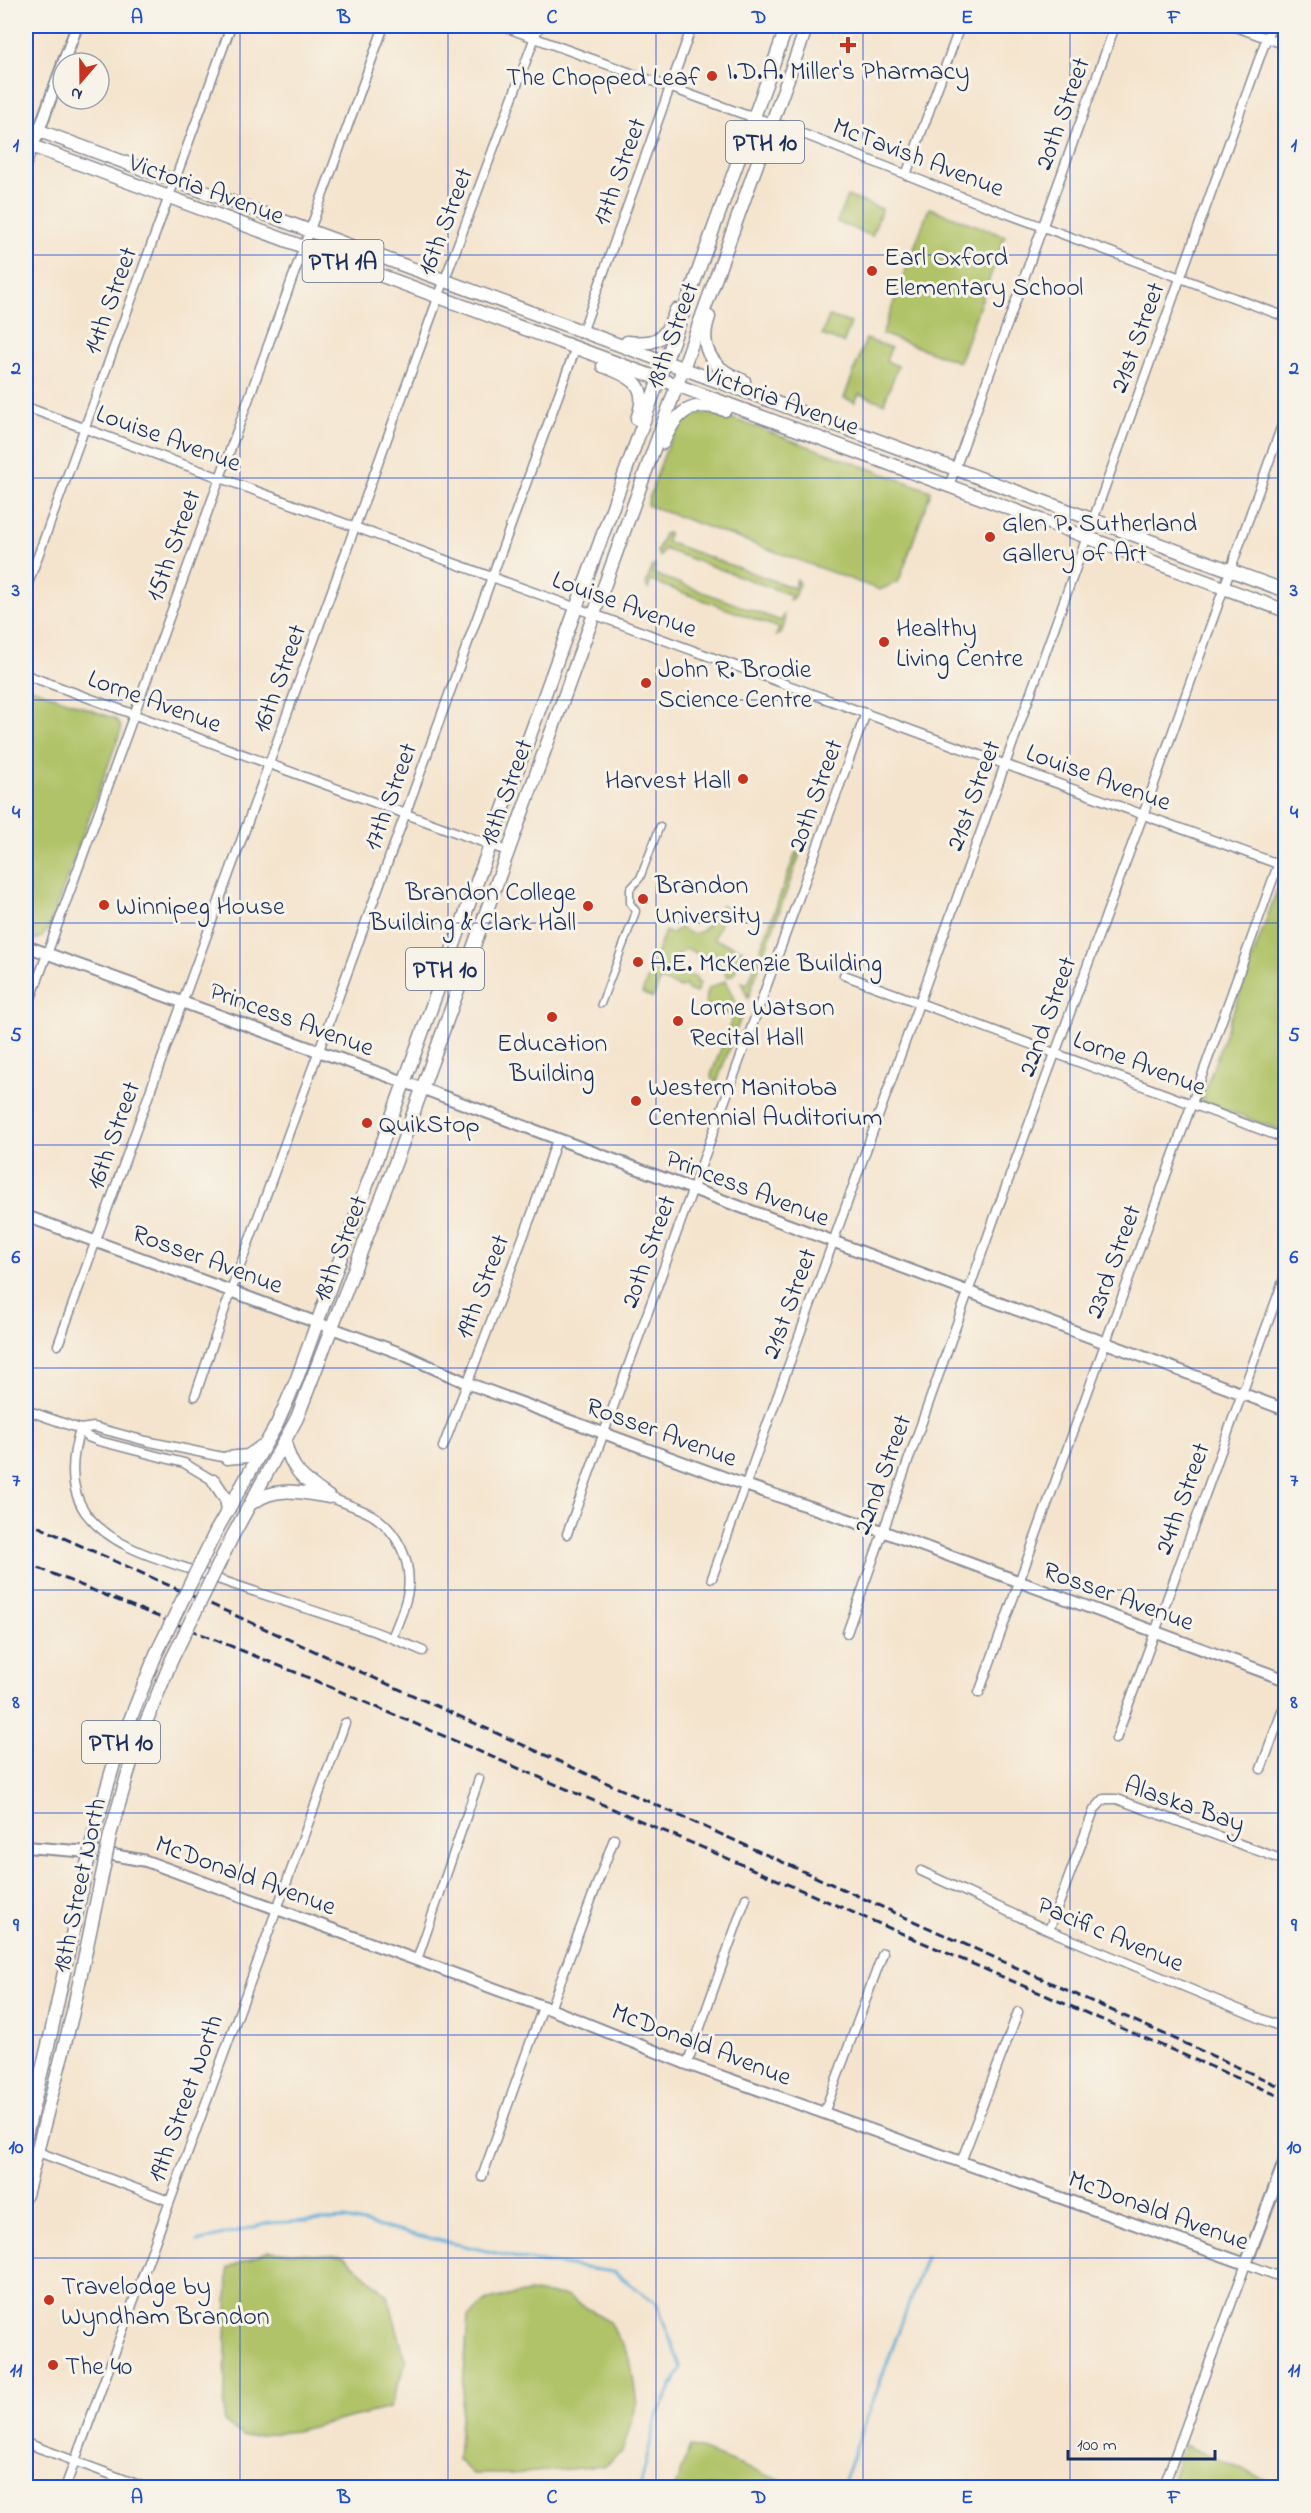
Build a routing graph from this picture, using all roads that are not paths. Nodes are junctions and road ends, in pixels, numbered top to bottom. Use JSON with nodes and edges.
{"nodes":[{"id":1,"x":77,"y":26,"type":"edge"},
{"id":2,"x":231,"y":26,"type":"edge"},
{"id":3,"x":384,"y":26,"type":"edge"},
{"id":4,"x":502,"y":26,"type":"edge"},
{"id":5,"x":540,"y":26,"type":"edge"},
{"id":6,"x":692,"y":26,"type":"edge"},
{"id":7,"x":787,"y":26,"type":"edge"},
{"id":8,"x":807,"y":26,"type":"edge"},
{"id":9,"x":960,"y":26,"type":"edge"},
{"id":10,"x":1115,"y":26,"type":"edge"},
{"id":11,"x":1233,"y":26,"type":"edge"},
{"id":12,"x":1271,"y":26,"type":"edge"},
{"id":13,"x":535,"y":38,"type":"junction"},
{"id":14,"x":1266,"y":38,"type":"junction"},
{"id":15,"x":1286,"y":45,"type":"edge"},
{"id":16,"x":68,"y":51,"type":"edge"},
{"id":17,"x":670,"y":87,"type":"junction"},
{"id":18,"x":51,"y":98,"type":"edge"},
{"id":19,"x":754,"y":117,"type":"junction"},
{"id":20,"x":772,"y":123,"type":"junction"},
{"id":21,"x":26,"y":126,"type":"edge"},
{"id":22,"x":39,"y":131,"type":"junction"},
{"id":23,"x":29,"y":146,"type":"edge"},
{"id":24,"x":26,"y":166,"type":"edge"},
{"id":25,"x":906,"y":175,"type":"junction"},
{"id":26,"x":175,"y":182,"type":"junction"},
{"id":27,"x":169,"y":198,"type":"junction"},
{"id":28,"x":1044,"y":226,"type":"junction"},
{"id":29,"x":308,"y":229,"type":"junction"},
{"id":30,"x":302,"y":246,"type":"junction"},
{"id":31,"x":706,"y":252,"type":"junction"},
{"id":32,"x":723,"y":258,"type":"junction"},
{"id":33,"x":1180,"y":278,"type":"junction"},
{"id":34,"x":445,"y":279,"type":"junction"},
{"id":35,"x":438,"y":297,"type":"junction"},
{"id":36,"x":1286,"y":317,"type":"edge"},
{"id":37,"x":583,"y":330,"type":"junction"},
{"id":38,"x":603,"y":337,"type":"junction"},
{"id":39,"x":575,"y":349,"type":"junction"},
{"id":40,"x":666,"y":361,"type":"junction"},
{"id":41,"x":683,"y":367,"type":"junction"},
{"id":42,"x":660,"y":378,"type":"junction"},
{"id":43,"x":677,"y":385,"type":"junction"},
{"id":44,"x":26,"y":407,"type":"edge"},
{"id":45,"x":1286,"y":414,"type":"edge"},
{"id":46,"x":829,"y":421,"type":"junction"},
{"id":47,"x":84,"y":428,"type":"junction"},
{"id":48,"x":821,"y":438,"type":"junction"},
{"id":49,"x":956,"y":468,"type":"junction"},
{"id":50,"x":218,"y":477,"type":"junction"},
{"id":51,"x":949,"y":486,"type":"junction"},
{"id":52,"x":619,"y":492,"type":"junction"},
{"id":53,"x":1093,"y":519,"type":"junction"},
{"id":54,"x":355,"y":527,"type":"junction"},
{"id":55,"x":1086,"y":537,"type":"junction"},
{"id":56,"x":620,"y":541,"type":"junction"},
{"id":57,"x":1230,"y":570,"type":"junction"},
{"id":58,"x":491,"y":576,"type":"junction"},
{"id":59,"x":1224,"y":587,"type":"junction"},
{"id":60,"x":26,"y":589,"type":"edge"},
{"id":61,"x":1286,"y":591,"type":"edge"},
{"id":62,"x":577,"y":607,"type":"junction"},
{"id":63,"x":1286,"y":611,"type":"edge"},
{"id":64,"x":593,"y":613,"type":"junction"},
{"id":65,"x":26,"y":675,"type":"edge"},
{"id":66,"x":866,"y":713,"type":"junction"},
{"id":67,"x":134,"y":715,"type":"junction"},
{"id":68,"x":269,"y":764,"type":"junction"},
{"id":69,"x":1006,"y":765,"type":"junction"},
{"id":70,"x":405,"y":813,"type":"junction"},
{"id":71,"x":1143,"y":815,"type":"junction"},
{"id":72,"x":660,"y":826,"type":"dead end"},
{"id":73,"x":1286,"y":843,"type":"edge"},
{"id":74,"x":490,"y":845,"type":"junction"},
{"id":75,"x":507,"y":851,"type":"junction"},
{"id":76,"x":1278,"y":864,"type":"junction"},
{"id":77,"x":26,"y":946,"type":"edge"},
{"id":78,"x":46,"y":953,"type":"junction"},
{"id":79,"x":844,"y":975,"type":"dead end"},
{"id":80,"x":918,"y":1002,"type":"junction"},
{"id":81,"x":183,"y":1003,"type":"junction"},
{"id":82,"x":602,"y":1004,"type":"dead end"},
{"id":83,"x":26,"y":1012,"type":"edge"},
{"id":84,"x":318,"y":1052,"type":"junction"},
{"id":85,"x":1055,"y":1052,"type":"junction"},
{"id":86,"x":404,"y":1083,"type":"junction"},
{"id":87,"x":421,"y":1088,"type":"junction"},
{"id":88,"x":1192,"y":1105,"type":"junction"},
{"id":89,"x":557,"y":1139,"type":"junction"},
{"id":90,"x":1286,"y":1139,"type":"edge"},
{"id":91,"x":692,"y":1190,"type":"junction"},
{"id":92,"x":26,"y":1216,"type":"edge"},
{"id":93,"x":95,"y":1241,"type":"junction"},
{"id":94,"x":832,"y":1242,"type":"junction"},
{"id":95,"x":1286,"y":1273,"type":"edge"},
{"id":96,"x":231,"y":1291,"type":"junction"},
{"id":97,"x":968,"y":1292,"type":"junction"},
{"id":98,"x":317,"y":1322,"type":"junction"},
{"id":99,"x":333,"y":1328,"type":"junction"},
{"id":100,"x":1105,"y":1342,"type":"junction"},
{"id":101,"x":58,"y":1345,"type":"dead end"},
{"id":102,"x":467,"y":1383,"type":"junction"},
{"id":103,"x":1241,"y":1393,"type":"junction"},
{"id":104,"x":195,"y":1396,"type":"dead end"},
{"id":105,"x":26,"y":1410,"type":"edge"},
{"id":106,"x":1286,"y":1410,"type":"edge"},
{"id":107,"x":80,"y":1429,"type":"junction"},
{"id":108,"x":604,"y":1433,"type":"junction"},
{"id":109,"x":285,"y":1442,"type":"junction"},
{"id":110,"x":266,"y":1444,"type":"junction"},
{"id":111,"x":443,"y":1447,"type":"dead end"},
{"id":112,"x":227,"y":1458,"type":"joint"},
{"id":113,"x":214,"y":1481,"type":"joint"},
{"id":114,"x":745,"y":1485,"type":"junction"},
{"id":115,"x":329,"y":1497,"type":"junction"},
{"id":116,"x":250,"y":1505,"type":"junction"},
{"id":117,"x":228,"y":1510,"type":"junction"},
{"id":118,"x":882,"y":1531,"type":"junction"},
{"id":119,"x":567,"y":1534,"type":"dead end"},
{"id":120,"x":712,"y":1578,"type":"dead end"},
{"id":121,"x":1019,"y":1582,"type":"junction"},
{"id":122,"x":1155,"y":1632,"type":"junction"},
{"id":123,"x":847,"y":1633,"type":"dead end"},
{"id":124,"x":392,"y":1638,"type":"junction"},
{"id":125,"x":423,"y":1651,"type":"dead end"},
{"id":126,"x":156,"y":1654,"type":"joint"},
{"id":127,"x":172,"y":1659,"type":"joint"},
{"id":128,"x":1286,"y":1680,"type":"edge"},
{"id":129,"x":979,"y":1693,"type":"dead end"},
{"id":130,"x":1286,"y":1701,"type":"edge"},
{"id":131,"x":345,"y":1723,"type":"dead end"},
{"id":132,"x":1116,"y":1739,"type":"dead end"},
{"id":133,"x":1261,"y":1769,"type":"dead end"},
{"id":134,"x":479,"y":1779,"type":"dead end"},
{"id":135,"x":614,"y":1839,"type":"dead end"},
{"id":136,"x":26,"y":1847,"type":"edge"},
{"id":137,"x":1286,"y":1861,"type":"edge"},
{"id":138,"x":921,"y":1871,"type":"dead end"},
{"id":139,"x":746,"y":1898,"type":"dead end"},
{"id":140,"x":276,"y":1908,"type":"junction"},
{"id":141,"x":1049,"y":1930,"type":"junction"},
{"id":142,"x":883,"y":1953,"type":"dead end"},
{"id":143,"x":417,"y":1960,"type":"junction"},
{"id":144,"x":547,"y":2008,"type":"junction"},
{"id":145,"x":1018,"y":2012,"type":"dead end"},
{"id":146,"x":1286,"y":2029,"type":"edge"},
{"id":147,"x":687,"y":2064,"type":"junction"},
{"id":148,"x":825,"y":2113,"type":"junction"},
{"id":149,"x":26,"y":2135,"type":"edge"},
{"id":150,"x":38,"y":2152,"type":"junction"},
{"id":151,"x":1286,"y":2157,"type":"edge"},
{"id":152,"x":962,"y":2162,"type":"junction"},
{"id":153,"x":482,"y":2177,"type":"dead end"},
{"id":154,"x":26,"y":2194,"type":"edge"},
{"id":155,"x":169,"y":2201,"type":"junction"},
{"id":156,"x":1246,"y":2264,"type":"junction"},
{"id":157,"x":1286,"y":2279,"type":"edge"},
{"id":158,"x":26,"y":2443,"type":"edge"},
{"id":159,"x":74,"y":2461,"type":"junction"},
{"id":160,"x":64,"y":2487,"type":"edge"},
{"id":161,"x":147,"y":2487,"type":"edge"},
{"id":162,"x":1163,"y":2487,"type":"edge"}],
"edges":[{"from":1,"to":16,"type":"street"},
{"from":2,"to":26,"type":"street","name":"14th Street"},
{"from":3,"to":29,"type":"street","name":"15th Street"},
{"from":4,"to":13,"type":"street","name":"McTavish Avenue"},
{"from":5,"to":13,"type":"street","name":"16th Street"},
{"from":6,"to":17,"type":"street","name":"17th Street"},
{"from":7,"to":19,"type":"main road","name":"18th Street","number":"PTH 10"},
{"from":8,"to":20,"type":"main road","name":"18th Street","number":"PTH 10"},
{"from":9,"to":25,"type":"street"},
{"from":10,"to":28,"type":"street","name":"20th Street"},
{"from":11,"to":14,"type":"street"},
{"from":12,"to":14,"type":"street","name":"21st Street"},
{"from":13,"to":17,"type":"street","name":"McTavish Avenue"},
{"from":13,"to":34,"type":"street","name":"16th Street"},
{"from":14,"to":15,"type":"street"},
{"from":14,"to":33,"type":"street","name":"21st Street"},
{"from":17,"to":19,"type":"street","name":"McTavish Avenue"},
{"from":17,"to":37,"type":"street","name":"17th Street"},
{"from":18,"to":22,"type":"street"},
{"from":19,"to":20,"type":"street","name":"McTavish Avenue"},
{"from":19,"to":31,"type":"main road","name":"18th Street","number":"PTH 10"},
{"from":20,"to":25,"type":"street","name":"McTavish Avenue"},
{"from":20,"to":32,"type":"main road","name":"18th Street","number":"PTH 10"},
{"from":21,"to":22,"type":"main road","name":"Victoria Avenue","number":"PTH 1A"},
{"from":22,"to":23,"type":"street"},
{"from":22,"to":26,"type":"main road","name":"Victoria Avenue","number":"PTH 1A"},
{"from":23,"to":24,"type":"street"},
{"from":23,"to":27,"type":"main road","name":"Victoria Avenue","number":"PTH 1A"},
{"from":25,"to":28,"type":"street","name":"McTavish Avenue"},
{"from":26,"to":27,"type":"street","name":"14th Street"},
{"from":26,"to":29,"type":"main road","name":"Victoria Avenue","number":"PTH 1A"},
{"from":27,"to":30,"type":"main road","name":"Victoria Avenue","number":"PTH 1A"},
{"from":27,"to":47,"type":"street","name":"14th Street"},
{"from":28,"to":33,"type":"street","name":"McTavish Avenue"},
{"from":28,"to":49,"type":"street","name":"20th Street"},
{"from":29,"to":30,"type":"street","name":"15th Street"},
{"from":29,"to":34,"type":"main road","name":"Victoria Avenue","number":"PTH 1A"},
{"from":30,"to":35,"type":"main road","name":"Victoria Avenue","number":"PTH 1A"},
{"from":30,"to":50,"type":"street","name":"15th Street"},
{"from":31,"to":38,"type":"main road"},
{"from":31,"to":40,"type":"main road","name":"18th Street","number":"PTH 10"},
{"from":32,"to":41,"type":"main road","name":"18th Street","number":"PTH 10"},
{"from":32,"to":46,"type":"main road"},
{"from":33,"to":36,"type":"street","name":"McTavish Avenue"},
{"from":33,"to":53,"type":"street","name":"21st Street"},
{"from":34,"to":35,"type":"street","name":"16th Street"},
{"from":34,"to":37,"type":"main road","name":"Victoria Avenue","number":"PTH 1A"},
{"from":35,"to":39,"type":"main road","name":"Victoria Avenue","number":"PTH 1A"},
{"from":35,"to":54,"type":"street","name":"16th Street"},
{"from":37,"to":38,"type":"main road","name":"Victoria Avenue","number":"PTH 1A"},
{"from":38,"to":40,"type":"main road","name":"Victoria Avenue","number":"PTH 1A"},
{"from":39,"to":42,"type":"main road","name":"Victoria Avenue"},
{"from":39,"to":52,"type":"main road"},
{"from":39,"to":58,"type":"street","name":"17th Street"},
{"from":40,"to":41,"type":"main road","name":"Victoria Avenue","number":"PTH 1A"},
{"from":40,"to":42,"type":"main road","name":"18th Street","number":"PTH 10"},
{"from":41,"to":43,"type":"main road","name":"18th Street","number":"PTH 10"},
{"from":41,"to":46,"type":"main road","name":"Victoria Avenue","number":"PTH 1A"},
{"from":42,"to":43,"type":"main road","name":"Victoria Avenue"},
{"from":42,"to":52,"type":"main road","name":"18th Street","number":"PTH 10"},
{"from":43,"to":48,"type":"main road","name":"Victoria Avenue"},
{"from":43,"to":56,"type":"main road","name":"18th Street","number":"PTH 10"},
{"from":44,"to":47,"type":"street","name":"Louise Avenue"},
{"from":45,"to":57,"type":"street","name":"22nd Street"},
{"from":46,"to":49,"type":"main road","name":"Victoria Avenue","number":"PTH 1A"},
{"from":47,"to":50,"type":"street","name":"Louise Avenue"},
{"from":47,"to":60,"type":"street","name":"14th Street"},
{"from":48,"to":51,"type":"main road","name":"Victoria Avenue"},
{"from":48,"to":56,"type":"main road"},
{"from":49,"to":51,"type":"street","name":"20th Street"},
{"from":49,"to":53,"type":"main road","name":"Victoria Avenue","number":"PTH 1A"},
{"from":50,"to":54,"type":"street","name":"Louise Avenue"},
{"from":50,"to":67,"type":"street","name":"15th Street"},
{"from":51,"to":55,"type":"main road","name":"Victoria Avenue"},
{"from":52,"to":62,"type":"main road","name":"18th Street","number":"PTH 10"},
{"from":53,"to":55,"type":"street","name":"21st Street"},
{"from":53,"to":57,"type":"main road","name":"Victoria Avenue","number":"PTH 1A"},
{"from":54,"to":58,"type":"street","name":"Louise Avenue"},
{"from":54,"to":68,"type":"street","name":"16th Street"},
{"from":55,"to":59,"type":"main road","name":"Victoria Avenue"},
{"from":55,"to":69,"type":"street","name":"21st Street"},
{"from":56,"to":64,"type":"main road","name":"18th Street","number":"PTH 10"},
{"from":57,"to":59,"type":"street","name":"22nd Street"},
{"from":57,"to":61,"type":"main road","name":"Victoria Avenue","number":"PTH 1A"},
{"from":58,"to":62,"type":"street","name":"Louise Avenue"},
{"from":58,"to":70,"type":"street","name":"17th Street"},
{"from":59,"to":63,"type":"main road","name":"Victoria Avenue"},
{"from":59,"to":71,"type":"street","name":"22nd Street"},
{"from":62,"to":64,"type":"street","name":"Louise Avenue"},
{"from":62,"to":74,"type":"main road","name":"18th Street","number":"PTH 10"},
{"from":64,"to":66,"type":"street","name":"Louise Avenue"},
{"from":64,"to":75,"type":"main road","name":"18th Street","number":"PTH 10"},
{"from":65,"to":67,"type":"street","name":"Lorne Avenue"},
{"from":66,"to":69,"type":"street","name":"Louise Avenue"},
{"from":66,"to":91,"type":"street","name":"20th Street"},
{"from":67,"to":68,"type":"street","name":"Lorne Avenue"},
{"from":67,"to":78,"type":"street","name":"15th Street"},
{"from":68,"to":70,"type":"street","name":"Lorne Avenue"},
{"from":68,"to":81,"type":"street","name":"16th Street"},
{"from":69,"to":71,"type":"street","name":"Louise Avenue"},
{"from":69,"to":80,"type":"street","name":"21st Street"},
{"from":70,"to":74,"type":"street","name":"Lorne Avenue"},
{"from":70,"to":84,"type":"street","name":"17th Street"},
{"from":71,"to":76,"type":"street","name":"Louise Avenue"},
{"from":71,"to":85,"type":"street","name":"22nd Street"},
{"from":72,"to":82,"type":"street"},
{"from":73,"to":76,"type":"street","name":"23rd Street"},
{"from":74,"to":75,"type":"street","name":"Lorne Avenue"},
{"from":74,"to":86,"type":"main road","name":"18th Street","number":"PTH 10"},
{"from":75,"to":87,"type":"main road","name":"18th Street","number":"PTH 10"},
{"from":76,"to":88,"type":"street","name":"23rd Street"},
{"from":77,"to":78,"type":"street","name":"Princess Avenue"},
{"from":78,"to":81,"type":"street","name":"Princess Avenue"},
{"from":78,"to":83,"type":"street","name":"15th Street"},
{"from":79,"to":80,"type":"street","name":"Lorne Avenue"},
{"from":80,"to":85,"type":"street","name":"Lorne Avenue"},
{"from":80,"to":94,"type":"street","name":"21st Street"},
{"from":81,"to":84,"type":"street","name":"Princess Avenue"},
{"from":81,"to":93,"type":"street","name":"16th Street"},
{"from":84,"to":86,"type":"street","name":"Princess Avenue"},
{"from":84,"to":96,"type":"street","name":"17th Street"},
{"from":85,"to":88,"type":"street","name":"Lorne Avenue"},
{"from":85,"to":97,"type":"street","name":"22nd Street"},
{"from":86,"to":87,"type":"street","name":"Princess Avenue"},
{"from":86,"to":98,"type":"main road","name":"18th Street","number":"PTH 10"},
{"from":87,"to":89,"type":"street","name":"Princess Avenue"},
{"from":87,"to":99,"type":"main road","name":"18th Street","number":"PTH 10"},
{"from":88,"to":90,"type":"street","name":"Lorne Avenue"},
{"from":88,"to":100,"type":"street","name":"23rd Street"},
{"from":89,"to":91,"type":"street","name":"Princess Avenue"},
{"from":89,"to":102,"type":"street","name":"19th Street"},
{"from":91,"to":94,"type":"street","name":"Princess Avenue"},
{"from":91,"to":108,"type":"street","name":"20th Street"},
{"from":92,"to":93,"type":"street","name":"Rosser Avenue"},
{"from":93,"to":96,"type":"street","name":"Rosser Avenue"},
{"from":93,"to":101,"type":"street","name":"16th Street"},
{"from":94,"to":97,"type":"street","name":"Princess Avenue"},
{"from":94,"to":114,"type":"street","name":"21st Street"},
{"from":95,"to":103,"type":"street","name":"24th Street"},
{"from":96,"to":98,"type":"street","name":"Rosser Avenue"},
{"from":96,"to":104,"type":"street","name":"17th Street"},
{"from":97,"to":100,"type":"street","name":"Princess Avenue"},
{"from":97,"to":118,"type":"street","name":"22nd Street"},
{"from":98,"to":99,"type":"street","name":"Rosser Avenue"},
{"from":98,"to":110,"type":"main road","name":"18th Street","number":"PTH 10"},
{"from":99,"to":102,"type":"street","name":"Rosser Avenue"},
{"from":99,"to":109,"type":"main road","name":"18th Street","number":"PTH 10"},
{"from":100,"to":103,"type":"street","name":"Princess Avenue"},
{"from":100,"to":121,"type":"street","name":"23rd Street"},
{"from":102,"to":108,"type":"street","name":"Rosser Avenue"},
{"from":102,"to":111,"type":"street","name":"19th Street"},
{"from":103,"to":106,"type":"street","name":"Princess Avenue"},
{"from":103,"to":122,"type":"street","name":"24th Street"},
{"from":105,"to":107,"type":"street"},
{"from":107,"to":112,"type":"street"},
{"from":107,"to":113,"type":"street"},
{"from":107,"to":124,"type":"street"},
{"from":108,"to":114,"type":"street","name":"Rosser Avenue"},
{"from":108,"to":119,"type":"street","name":"20th Street"},
{"from":109,"to":115,"type":"main road"},
{"from":109,"to":116,"type":"main road","name":"18th Street","number":"PTH 10"},
{"from":110,"to":112,"type":"main road"},
{"from":110,"to":117,"type":"main road","name":"18th Street","number":"PTH 10"},
{"from":113,"to":117,"type":"main road"},
{"from":114,"to":118,"type":"street","name":"Rosser Avenue"},
{"from":114,"to":120,"type":"street","name":"21st Street"},
{"from":115,"to":116,"type":"main road"},
{"from":115,"to":124,"type":"street"},
{"from":116,"to":127,"type":"main road","name":"18th Street","number":"PTH 10","bridge":true},
{"from":117,"to":126,"type":"main road","name":"18th Street","number":"PTH 10","bridge":true},
{"from":118,"to":121,"type":"street","name":"Rosser Avenue"},
{"from":118,"to":123,"type":"street","name":"22nd Street"},
{"from":121,"to":122,"type":"street","name":"Rosser Avenue"},
{"from":121,"to":129,"type":"street","name":"23rd Street"},
{"from":122,"to":128,"type":"street","name":"Rosser Avenue"},
{"from":122,"to":132,"type":"street","name":"24th Street"},
{"from":124,"to":125,"type":"street"},
{"from":126,"to":149,"type":"main road","name":"18th Street North","number":"PTH 10","bridge":true},
{"from":127,"to":150,"type":"main road","name":"18th Street North","number":"PTH 10","bridge":true},
{"from":130,"to":133,"type":"street"},
{"from":131,"to":140,"type":"street","name":"19th Street North"},
{"from":134,"to":143,"type":"street"},
{"from":135,"to":144,"type":"street"},
{"from":136,"to":140,"type":"street","name":"McDonald Avenue"},
{"from":137,"to":141,"type":"street","name":"Alaska Bay"},
{"from":138,"to":141,"type":"street","name":"Pacific Avenue"},
{"from":139,"to":147,"type":"street"},
{"from":140,"to":143,"type":"street","name":"McDonald Avenue"},
{"from":140,"to":155,"type":"street","name":"19th Street North"},
{"from":141,"to":146,"type":"street","name":"Pacific Avenue"},
{"from":142,"to":148,"type":"street"},
{"from":143,"to":144,"type":"street","name":"McDonald Avenue"},
{"from":144,"to":147,"type":"street","name":"McDonald Avenue"},
{"from":144,"to":153,"type":"street"},
{"from":145,"to":152,"type":"street"},
{"from":147,"to":148,"type":"street","name":"McDonald Avenue"},
{"from":148,"to":152,"type":"street","name":"McDonald Avenue"},
{"from":150,"to":154,"type":"main road","name":"18th Street North","number":"PTH 10"},
{"from":150,"to":155,"type":"street"},
{"from":151,"to":156,"type":"street"},
{"from":152,"to":156,"type":"street","name":"McDonald Avenue"},
{"from":155,"to":159,"type":"street","name":"19th Street North"},
{"from":156,"to":157,"type":"street","name":"McDonald Avenue"},
{"from":156,"to":162,"type":"street"},
{"from":158,"to":159,"type":"street"},
{"from":159,"to":160,"type":"street","name":"19th Street North"},
{"from":159,"to":161,"type":"street"}]}
